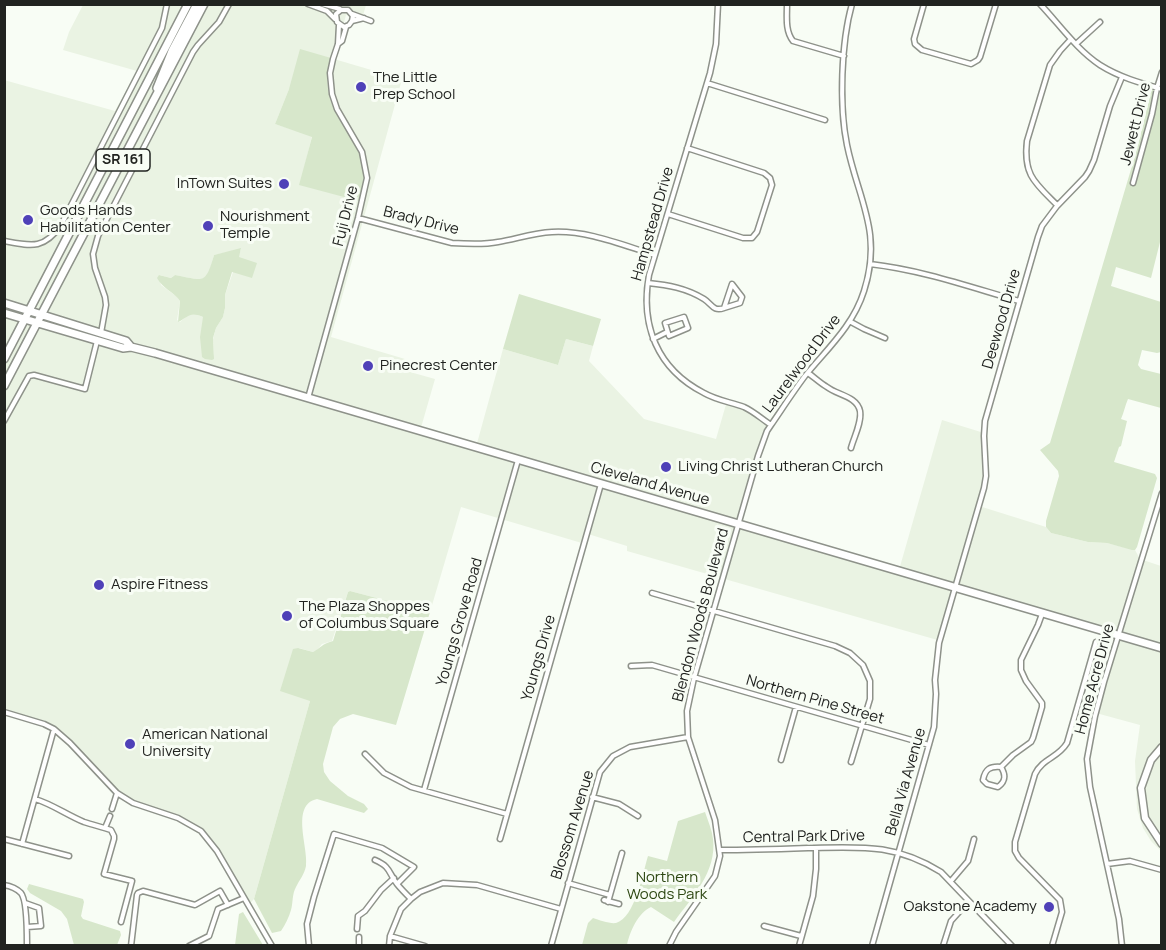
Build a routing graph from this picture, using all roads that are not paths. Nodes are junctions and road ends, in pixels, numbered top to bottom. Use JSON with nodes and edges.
{"nodes":[{"id":1,"x":167,"y":4,"type":"edge"},
{"id":2,"x":188,"y":4,"type":"edge"},
{"id":3,"x":197,"y":4,"type":"edge"},
{"id":4,"x":204,"y":4,"type":"edge"},
{"id":5,"x":229,"y":4,"type":"edge"},
{"id":6,"x":308,"y":4,"type":"edge"},
{"id":7,"x":322,"y":4,"type":"edge"},
{"id":8,"x":718,"y":4,"type":"edge"},
{"id":9,"x":787,"y":4,"type":"edge"},
{"id":10,"x":852,"y":4,"type":"edge"},
{"id":11,"x":924,"y":4,"type":"edge"},
{"id":12,"x":996,"y":4,"type":"edge"},
{"id":13,"x":1040,"y":4,"type":"edge"},
{"id":14,"x":341,"y":10,"type":"junction"},
{"id":15,"x":352,"y":13,"type":"junction"},
{"id":16,"x":364,"y":18,"type":"junction"},
{"id":17,"x":336,"y":20,"type":"junction"},
{"id":18,"x":352,"y":21,"type":"junction"},
{"id":19,"x":371,"y":21,"type":"dead end"},
{"id":20,"x":1100,"y":22,"type":"dead end"},
{"id":21,"x":339,"y":25,"type":"junction"},
{"id":22,"x":346,"y":27,"type":"junction"},
{"id":23,"x":1071,"y":39,"type":"junction"},
{"id":24,"x":338,"y":44,"type":"junction"},
{"id":25,"x":1077,"y":44,"type":"junction"},
{"id":26,"x":844,"y":56,"type":"junction"},
{"id":27,"x":1161,"y":72,"type":"edge"},
{"id":28,"x":1122,"y":76,"type":"junction"},
{"id":29,"x":707,"y":83,"type":"junction"},
{"id":30,"x":1159,"y":88,"type":"edge"},
{"id":31,"x":148,"y":113,"type":"junction"},
{"id":32,"x":825,"y":120,"type":"dead end"},
{"id":33,"x":687,"y":148,"type":"junction"},
{"id":34,"x":1133,"y":183,"type":"dead end"},
{"id":35,"x":1057,"y":206,"type":"junction"},
{"id":36,"x":668,"y":214,"type":"junction"},
{"id":37,"x":358,"y":218,"type":"junction"},
{"id":38,"x":4,"y":241,"type":"edge"},
{"id":39,"x":655,"y":255,"type":"junction"},
{"id":40,"x":870,"y":264,"type":"junction"},
{"id":41,"x":648,"y":283,"type":"junction"},
{"id":42,"x":1019,"y":301,"type":"junction"},
{"id":43,"x":4,"y":303,"type":"edge"},
{"id":44,"x":724,"y":308,"type":"junction"},
{"id":45,"x":29,"y":312,"type":"junction"},
{"id":46,"x":4,"y":313,"type":"edge"},
{"id":47,"x":41,"y":316,"type":"junction"},
{"id":48,"x":25,"y":320,"type":"junction"},
{"id":49,"x":851,"y":322,"type":"junction"},
{"id":50,"x":37,"y":323,"type":"junction"},
{"id":51,"x":668,"y":332,"type":"junction"},
{"id":52,"x":99,"y":337,"type":"junction"},
{"id":53,"x":885,"y":338,"type":"dead end"},
{"id":54,"x":653,"y":339,"type":"junction"},
{"id":55,"x":4,"y":360,"type":"edge"},
{"id":56,"x":808,"y":373,"type":"junction"},
{"id":57,"x":4,"y":386,"type":"edge"},
{"id":58,"x":308,"y":398,"type":"junction"},
{"id":59,"x":4,"y":421,"type":"edge"},
{"id":60,"x":771,"y":425,"type":"junction"},
{"id":61,"x":851,"y":448,"type":"dead end"},
{"id":62,"x":519,"y":459,"type":"junction"},
{"id":63,"x":601,"y":483,"type":"junction"},
{"id":64,"x":1161,"y":493,"type":"edge"},
{"id":65,"x":739,"y":524,"type":"junction"},
{"id":66,"x":954,"y":587,"type":"junction"},
{"id":67,"x":652,"y":594,"type":"dead end"},
{"id":68,"x":713,"y":612,"type":"junction"},
{"id":69,"x":1042,"y":613,"type":"junction"},
{"id":70,"x":1118,"y":636,"type":"junction"},
{"id":71,"x":1096,"y":642,"type":"dead end"},
{"id":72,"x":1161,"y":648,"type":"edge"},
{"id":73,"x":631,"y":666,"type":"dead end"},
{"id":74,"x":1087,"y":677,"type":"junction"},
{"id":75,"x":694,"y":678,"type":"junction"},
{"id":76,"x":1104,"y":682,"type":"junction"},
{"id":77,"x":796,"y":707,"type":"junction"},
{"id":78,"x":4,"y":712,"type":"edge"},
{"id":79,"x":862,"y":726,"type":"junction"},
{"id":80,"x":54,"y":729,"type":"junction"},
{"id":81,"x":688,"y":737,"type":"junction"},
{"id":82,"x":929,"y":745,"type":"junction"},
{"id":83,"x":1161,"y":747,"type":"edge"},
{"id":84,"x":365,"y":754,"type":"dead end"},
{"id":85,"x":781,"y":760,"type":"dead end"},
{"id":86,"x":851,"y":762,"type":"dead end"},
{"id":87,"x":1001,"y":767,"type":"junction"},
{"id":88,"x":424,"y":790,"type":"junction"},
{"id":89,"x":117,"y":793,"type":"junction"},
{"id":90,"x":592,"y":797,"type":"junction"},
{"id":91,"x":35,"y":799,"type":"junction"},
{"id":92,"x":112,"y":809,"type":"dead end"},
{"id":93,"x":507,"y":814,"type":"junction"},
{"id":94,"x":110,"y":816,"type":"dead end"},
{"id":95,"x":638,"y":816,"type":"dead end"},
{"id":96,"x":105,"y":828,"type":"junction"},
{"id":97,"x":4,"y":839,"type":"edge"},
{"id":98,"x":500,"y":839,"type":"dead end"},
{"id":99,"x":974,"y":839,"type":"dead end"},
{"id":100,"x":22,"y":844,"type":"junction"},
{"id":101,"x":1161,"y":844,"type":"edge"},
{"id":102,"x":816,"y":848,"type":"junction"},
{"id":103,"x":720,"y":850,"type":"junction"},
{"id":104,"x":899,"y":852,"type":"junction"},
{"id":105,"x":622,"y":853,"type":"dead end"},
{"id":106,"x":69,"y":856,"type":"dead end"},
{"id":107,"x":375,"y":860,"type":"dead end"},
{"id":108,"x":1107,"y":864,"type":"junction"},
{"id":109,"x":1161,"y":870,"type":"edge"},
{"id":110,"x":394,"y":878,"type":"junction"},
{"id":111,"x":951,"y":881,"type":"junction"},
{"id":112,"x":568,"y":883,"type":"junction"},
{"id":113,"x":397,"y":884,"type":"junction"},
{"id":114,"x":4,"y":885,"type":"edge"},
{"id":115,"x":610,"y":895,"type":"junction"},
{"id":116,"x":244,"y":898,"type":"junction"},
{"id":117,"x":411,"y":899,"type":"junction"},
{"id":118,"x":969,"y":901,"type":"junction"},
{"id":119,"x":25,"y":903,"type":"junction"},
{"id":120,"x":619,"y":904,"type":"dead end"},
{"id":121,"x":228,"y":905,"type":"junction"},
{"id":122,"x":561,"y":909,"type":"junction"},
{"id":123,"x":121,"y":922,"type":"dead end"},
{"id":124,"x":764,"y":926,"type":"dead end"},
{"id":125,"x":27,"y":927,"type":"junction"},
{"id":126,"x":357,"y":929,"type":"dead end"},
{"id":127,"x":390,"y":936,"type":"junction"},
{"id":128,"x":801,"y":936,"type":"junction"},
{"id":129,"x":360,"y":937,"type":"dead end"},
{"id":130,"x":27,"y":945,"type":"edge"},
{"id":131,"x":131,"y":945,"type":"edge"},
{"id":132,"x":189,"y":945,"type":"edge"},
{"id":133,"x":272,"y":945,"type":"edge"},
{"id":134,"x":309,"y":945,"type":"edge"},
{"id":135,"x":359,"y":945,"type":"edge"},
{"id":136,"x":389,"y":945,"type":"edge"},
{"id":137,"x":425,"y":945,"type":"edge"},
{"id":138,"x":550,"y":945,"type":"edge"},
{"id":139,"x":669,"y":945,"type":"edge"},
{"id":140,"x":799,"y":945,"type":"edge"},
{"id":141,"x":872,"y":945,"type":"edge"},
{"id":142,"x":943,"y":945,"type":"edge"},
{"id":143,"x":1012,"y":945,"type":"edge"},
{"id":144,"x":1052,"y":945,"type":"edge"},
{"id":145,"x":1122,"y":945,"type":"edge"}],
"edges":[{"from":1,"to":38,"type":"street"},
{"from":2,"to":45,"type":"main road","number":"SR 161"},
{"from":3,"to":31,"type":"main road"},
{"from":4,"to":31,"type":"main road","number":"SR 161"},
{"from":5,"to":52,"type":"street"},
{"from":6,"to":17,"type":"street"},
{"from":7,"to":14,"type":"street"},
{"from":8,"to":29,"type":"street","name":"Hampstead Drive"},
{"from":9,"to":26,"type":"street"},
{"from":10,"to":26,"type":"street","name":"Laurelwood Drive"},
{"from":11,"to":12,"type":"street"},
{"from":13,"to":23,"type":"street"},
{"from":14,"to":15,"type":"street"},
{"from":14,"to":17,"type":"street"},
{"from":15,"to":16,"type":"street"},
{"from":15,"to":18,"type":"street"},
{"from":16,"to":18,"type":"street"},
{"from":16,"to":19,"type":"street"},
{"from":17,"to":21,"type":"street"},
{"from":18,"to":22,"type":"street"},
{"from":20,"to":25,"type":"street"},
{"from":21,"to":22,"type":"street"},
{"from":21,"to":24,"type":"street","name":"Fuji Drive"},
{"from":22,"to":24,"type":"street","name":"Fuji Drive"},
{"from":23,"to":25,"type":"street"},
{"from":23,"to":35,"type":"street"},
{"from":24,"to":37,"type":"street","name":"Fuji Drive"},
{"from":25,"to":28,"type":"street"},
{"from":26,"to":40,"type":"street","name":"Laurelwood Drive"},
{"from":27,"to":30,"type":"street","name":"Jewett Drive"},
{"from":28,"to":30,"type":"street"},
{"from":28,"to":35,"type":"street","name":"Deewood Drive"},
{"from":29,"to":32,"type":"street"},
{"from":29,"to":33,"type":"street","name":"Hampstead Drive"},
{"from":30,"to":34,"type":"street","name":"Jewett Drive"},
{"from":31,"to":47,"type":"main road","number":"SR 161"},
{"from":33,"to":36,"type":"street","name":"Hampstead Drive"},
{"from":33,"to":36,"type":"street"},
{"from":35,"to":42,"type":"street","name":"Deewood Drive"},
{"from":36,"to":39,"type":"street","name":"Hampstead Drive"},
{"from":37,"to":39,"type":"street","name":"Brady Drive"},
{"from":37,"to":58,"type":"street","name":"Fuji Drive"},
{"from":39,"to":41,"type":"street","name":"Hampstead Drive"},
{"from":40,"to":42,"type":"street"},
{"from":40,"to":49,"type":"street","name":"Laurelwood Drive"},
{"from":41,"to":44,"type":"street"},
{"from":41,"to":54,"type":"street","name":"Hampstead Drive"},
{"from":42,"to":66,"type":"street","name":"Deewood Drive"},
{"from":43,"to":45,"type":"main road","name":"Cleveland Avenue"},
{"from":44,"to":44,"type":"street"},
{"from":45,"to":47,"type":"main road","name":"Cleveland Avenue"},
{"from":45,"to":48,"type":"main road","number":"SR 161"},
{"from":46,"to":48,"type":"main road","name":"Cleveland Avenue"},
{"from":47,"to":50,"type":"main road","number":"SR 161"},
{"from":47,"to":52,"type":"main road","name":"Cleveland Avenue"},
{"from":48,"to":50,"type":"main road","name":"Cleveland Avenue"},
{"from":48,"to":55,"type":"main road","number":"SR 161"},
{"from":49,"to":53,"type":"street"},
{"from":49,"to":56,"type":"street","name":"Laurelwood Drive"},
{"from":50,"to":52,"type":"main road","name":"Cleveland Avenue"},
{"from":50,"to":57,"type":"main road","number":"SR 161"},
{"from":51,"to":51,"type":"street"},
{"from":51,"to":54,"type":"street"},
{"from":52,"to":58,"type":"main road","name":"Cleveland Avenue"},
{"from":52,"to":59,"type":"street"},
{"from":54,"to":60,"type":"street","name":"Hampstead Drive"},
{"from":56,"to":60,"type":"street","name":"Laurelwood Drive"},
{"from":56,"to":61,"type":"street"},
{"from":58,"to":62,"type":"main road","name":"Cleveland Avenue"},
{"from":60,"to":65,"type":"street","name":"Laurelwood Drive"},
{"from":62,"to":63,"type":"main road","name":"Cleveland Avenue"},
{"from":62,"to":88,"type":"street","name":"Youngs Grove Road"},
{"from":63,"to":65,"type":"main road","name":"Cleveland Avenue"},
{"from":63,"to":93,"type":"street","name":"Youngs Drive"},
{"from":64,"to":70,"type":"street","name":"Home Acre Drive"},
{"from":65,"to":66,"type":"main road","name":"Cleveland Avenue"},
{"from":65,"to":68,"type":"street","name":"Blendon Woods Boulevard"},
{"from":66,"to":69,"type":"main road","name":"Cleveland Avenue"},
{"from":66,"to":82,"type":"street","name":"Bella Via Avenue"},
{"from":67,"to":68,"type":"street"},
{"from":68,"to":75,"type":"street","name":"Blendon Woods Boulevard"},
{"from":68,"to":79,"type":"street"},
{"from":69,"to":70,"type":"main road","name":"Cleveland Avenue"},
{"from":69,"to":87,"type":"street"},
{"from":70,"to":72,"type":"main road","name":"Cleveland Avenue"},
{"from":70,"to":76,"type":"street","name":"Home Acre Drive"},
{"from":71,"to":74,"type":"street"},
{"from":73,"to":75,"type":"street","name":"Northern Pine Street"},
{"from":74,"to":76,"type":"street"},
{"from":74,"to":144,"type":"street"},
{"from":75,"to":77,"type":"street","name":"Northern Pine Street"},
{"from":75,"to":81,"type":"street","name":"Blendon Woods Boulevard"},
{"from":76,"to":108,"type":"street","name":"Home Acre Drive"},
{"from":77,"to":79,"type":"street","name":"Northern Pine Street"},
{"from":77,"to":85,"type":"street"},
{"from":78,"to":80,"type":"street"},
{"from":79,"to":82,"type":"street","name":"Northern Pine Street"},
{"from":79,"to":86,"type":"street"},
{"from":80,"to":89,"type":"street"},
{"from":80,"to":91,"type":"street"},
{"from":81,"to":90,"type":"street","name":"Blossom Avenue"},
{"from":81,"to":103,"type":"street","name":"Blendon Woods Boulevard"},
{"from":82,"to":104,"type":"street","name":"Bella Via Avenue"},
{"from":83,"to":101,"type":"street"},
{"from":84,"to":88,"type":"street"},
{"from":87,"to":87,"type":"street"},
{"from":88,"to":93,"type":"street"},
{"from":89,"to":92,"type":"street"},
{"from":89,"to":116,"type":"street"},
{"from":90,"to":95,"type":"street"},
{"from":90,"to":112,"type":"street","name":"Blossom Avenue"},
{"from":91,"to":96,"type":"street"},
{"from":91,"to":100,"type":"street"},
{"from":93,"to":98,"type":"street","name":"Youngs Drive"},
{"from":94,"to":96,"type":"street"},
{"from":96,"to":123,"type":"street"},
{"from":97,"to":100,"type":"street"},
{"from":99,"to":111,"type":"street"},
{"from":100,"to":106,"type":"street"},
{"from":102,"to":103,"type":"street","name":"Central Park Drive"},
{"from":102,"to":104,"type":"street","name":"Central Park Drive"},
{"from":102,"to":128,"type":"street"},
{"from":103,"to":139,"type":"street","name":"Blendon Woods Boulevard"},
{"from":104,"to":111,"type":"street","name":"Central Park Drive"},
{"from":104,"to":141,"type":"street","name":"Bella Via Avenue"},
{"from":105,"to":115,"type":"street"},
{"from":107,"to":110,"type":"street"},
{"from":108,"to":109,"type":"street"},
{"from":108,"to":145,"type":"street","name":"Home Acre Drive"},
{"from":110,"to":113,"type":"street"},
{"from":110,"to":126,"type":"street"},
{"from":111,"to":118,"type":"street","name":"Central Park Drive"},
{"from":112,"to":115,"type":"street"},
{"from":112,"to":122,"type":"street","name":"Blossom Avenue"},
{"from":113,"to":117,"type":"street"},
{"from":113,"to":134,"type":"street"},
{"from":114,"to":119,"type":"street"},
{"from":115,"to":120,"type":"street"},
{"from":116,"to":121,"type":"street"},
{"from":116,"to":133,"type":"street"},
{"from":117,"to":122,"type":"street"},
{"from":117,"to":127,"type":"street"},
{"from":118,"to":142,"type":"street"},
{"from":118,"to":143,"type":"street","name":"Central Park Drive"},
{"from":119,"to":125,"type":"street"},
{"from":119,"to":125,"type":"street"},
{"from":121,"to":131,"type":"street"},
{"from":121,"to":132,"type":"street"},
{"from":122,"to":138,"type":"street","name":"Blossom Avenue"},
{"from":124,"to":128,"type":"street"},
{"from":125,"to":130,"type":"street"},
{"from":127,"to":136,"type":"street"},
{"from":127,"to":137,"type":"street"},
{"from":128,"to":140,"type":"street"},
{"from":129,"to":135,"type":"street"}]}
